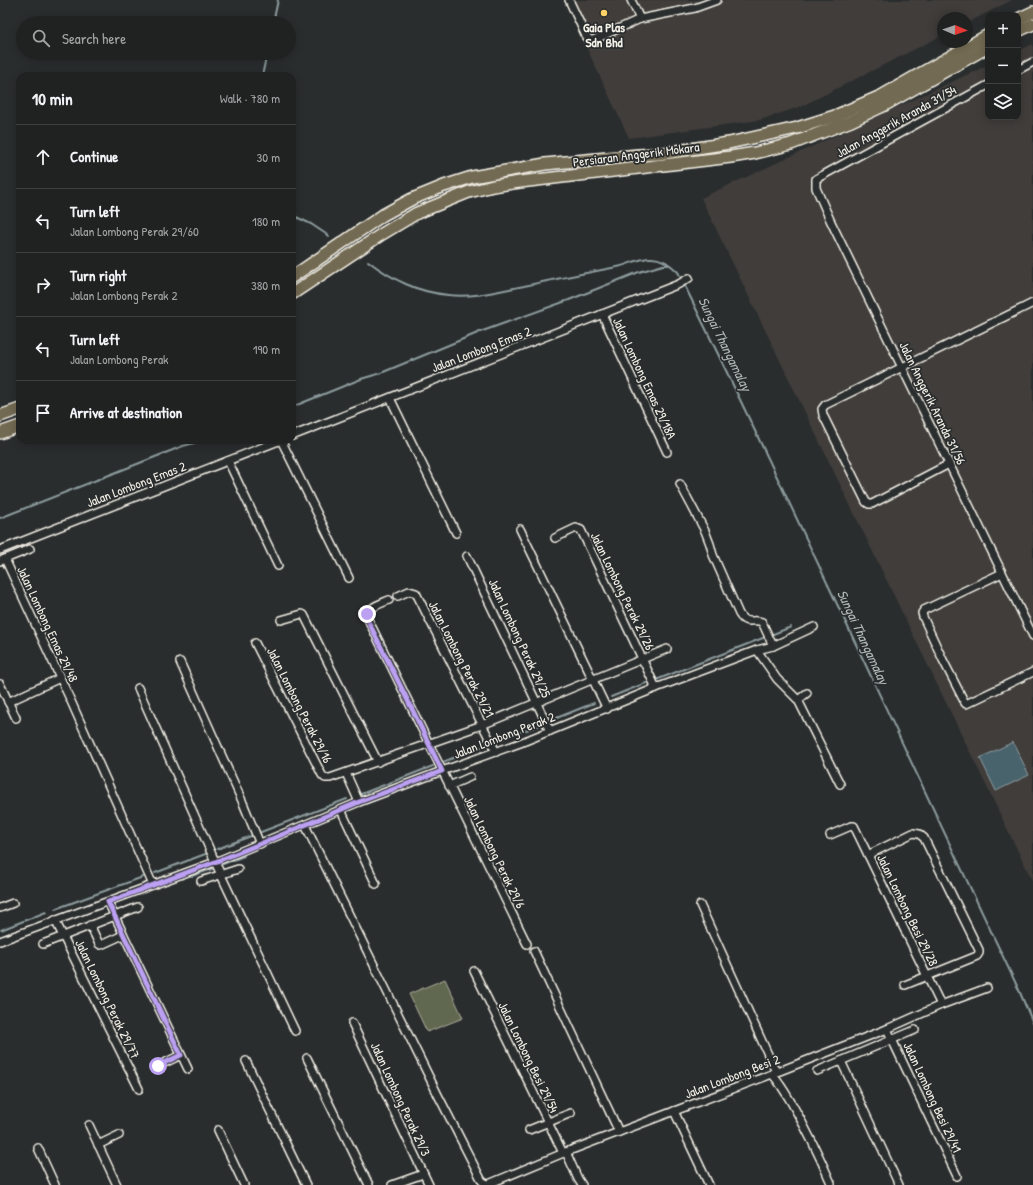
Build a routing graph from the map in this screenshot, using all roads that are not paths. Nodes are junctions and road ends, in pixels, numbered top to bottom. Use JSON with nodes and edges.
{"nodes":[{"id":1,"x":569,"y":0,"type":"edge"},
{"id":2,"x":630,"y":0,"type":"edge"},
{"id":3,"x":717,"y":0,"type":"edge"},
{"id":4,"x":1033,"y":12,"type":"edge"},
{"id":5,"x":1021,"y":18,"type":"edge"},
{"id":6,"x":640,"y":19,"type":"junction"},
{"id":7,"x":1033,"y":24,"type":"edge"},
{"id":8,"x":1021,"y":30,"type":"edge"},
{"id":9,"x":985,"y":37,"type":"edge"},
{"id":10,"x":986,"y":48,"type":"edge"},
{"id":11,"x":1033,"y":62,"type":"edge"},
{"id":12,"x":1021,"y":68,"type":"edge"},
{"id":13,"x":985,"y":87,"type":"edge"},
{"id":14,"x":816,"y":179,"type":"joint"},
{"id":15,"x":296,"y":274,"type":"edge"},
{"id":16,"x":689,"y":278,"type":"dead end"},
{"id":17,"x":296,"y":291,"type":"edge"},
{"id":18,"x":1033,"y":303,"type":"edge"},
{"id":19,"x":602,"y":314,"type":"junction"},
{"id":20,"x":902,"y":367,"type":"junction"},
{"id":21,"x":390,"y":398,"type":"junction"},
{"id":22,"x":16,"y":410,"type":"edge"},
{"id":23,"x":0,"y":416,"type":"edge"},
{"id":24,"x":16,"y":427,"type":"edge"},
{"id":25,"x":0,"y":433,"type":"edge"},
{"id":26,"x":296,"y":434,"type":"edge"},
{"id":27,"x":271,"y":444,"type":"edge"},
{"id":28,"x":283,"y":444,"type":"edge"},
{"id":29,"x":667,"y":452,"type":"dead end"},
{"id":30,"x":228,"y":461,"type":"junction"},
{"id":31,"x":949,"y":464,"type":"junction"},
{"id":32,"x":680,"y":484,"type":"dead end"},
{"id":33,"x":520,"y":529,"type":"dead end"},
{"id":34,"x":456,"y":534,"type":"dead end"},
{"id":35,"x":556,"y":538,"type":"dead end"},
{"id":36,"x":30,"y":549,"type":"dead end"},
{"id":37,"x":0,"y":550,"type":"edge"},
{"id":38,"x":467,"y":556,"type":"dead end"},
{"id":39,"x":2,"y":560,"type":"edge"},
{"id":40,"x":278,"y":566,"type":"dead end"},
{"id":41,"x":1002,"y":573,"type":"junction"},
{"id":42,"x":349,"y":578,"type":"dead end"},
{"id":43,"x":398,"y":596,"type":"dead end"},
{"id":44,"x":389,"y":600,"type":"dead end"},
{"id":45,"x":281,"y":620,"type":"dead end"},
{"id":46,"x":814,"y":627,"type":"dead end"},
{"id":47,"x":1033,"y":636,"type":"edge"},
{"id":48,"x":255,"y":643,"type":"dead end"},
{"id":49,"x":772,"y":643,"type":"junction"},
{"id":50,"x":667,"y":649,"type":"dead end"},
{"id":51,"x":756,"y":650,"type":"junction"},
{"id":52,"x":643,"y":660,"type":"junction"},
{"id":53,"x":180,"y":662,"type":"dead end"},
{"id":54,"x":1033,"y":672,"type":"edge"},
{"id":55,"x":60,"y":678,"type":"junction"},
{"id":56,"x":593,"y":680,"type":"junction"},
{"id":57,"x":0,"y":684,"type":"edge"},
{"id":58,"x":138,"y":688,"type":"dead end"},
{"id":59,"x":656,"y":688,"type":"junction"},
{"id":60,"x":807,"y":693,"type":"dead end"},
{"id":61,"x":798,"y":700,"type":"junction"},
{"id":62,"x":8,"y":702,"type":"junction"},
{"id":63,"x":537,"y":702,"type":"junction"},
{"id":64,"x":607,"y":709,"type":"junction"},
{"id":65,"x":16,"y":718,"type":"dead end"},
{"id":66,"x":482,"y":725,"type":"junction"},
{"id":67,"x":550,"y":730,"type":"junction"},
{"id":68,"x":429,"y":744,"type":"junction"},
{"id":69,"x":496,"y":752,"type":"junction"},
{"id":70,"x":378,"y":762,"type":"junction"},
{"id":71,"x":442,"y":771,"type":"junction"},
{"id":72,"x":346,"y":773,"type":"junction"},
{"id":73,"x":470,"y":777,"type":"dead end"},
{"id":74,"x":840,"y":784,"type":"dead end"},
{"id":75,"x":449,"y":786,"type":"junction"},
{"id":76,"x":359,"y":802,"type":"junction"},
{"id":77,"x":341,"y":810,"type":"junction"},
{"id":78,"x":305,"y":825,"type":"junction"},
{"id":79,"x":830,"y":835,"type":"dead end"},
{"id":80,"x":260,"y":844,"type":"junction"},
{"id":81,"x":868,"y":855,"type":"junction"},
{"id":82,"x":215,"y":862,"type":"junction"},
{"id":83,"x":238,"y":869,"type":"dead end"},
{"id":84,"x":220,"y":875,"type":"junction"},
{"id":85,"x":201,"y":881,"type":"dead end"},
{"id":86,"x":376,"y":884,"type":"dead end"},
{"id":87,"x":153,"y":885,"type":"junction"},
{"id":88,"x":108,"y":902,"type":"junction"},
{"id":89,"x":13,"y":903,"type":"dead end"},
{"id":90,"x":700,"y":905,"type":"dead end"},
{"id":91,"x":138,"y":907,"type":"dead end"},
{"id":92,"x":0,"y":908,"type":"edge"},
{"id":93,"x":114,"y":916,"type":"junction"},
{"id":94,"x":56,"y":920,"type":"junction"},
{"id":95,"x":90,"y":925,"type":"junction"},
{"id":96,"x":123,"y":935,"type":"junction"},
{"id":97,"x":64,"y":936,"type":"junction"},
{"id":98,"x":0,"y":940,"type":"edge"},
{"id":99,"x":44,"y":944,"type":"dead end"},
{"id":100,"x":527,"y":944,"type":"dead end"},
{"id":101,"x":534,"y":952,"type":"dead end"},
{"id":102,"x":474,"y":970,"type":"dead end"},
{"id":103,"x":927,"y":976,"type":"junction"},
{"id":104,"x":905,"y":985,"type":"dead end"},
{"id":105,"x":987,"y":988,"type":"dead end"},
{"id":106,"x":941,"y":1005,"type":"junction"},
{"id":107,"x":352,"y":1023,"type":"dead end"},
{"id":108,"x":888,"y":1029,"type":"junction"},
{"id":109,"x":295,"y":1030,"type":"dead end"},
{"id":110,"x":915,"y":1030,"type":"dead end"},
{"id":111,"x":893,"y":1039,"type":"junction"},
{"id":112,"x":181,"y":1055,"type":"junction"},
{"id":113,"x":307,"y":1058,"type":"dead end"},
{"id":114,"x":246,"y":1061,"type":"dead end"},
{"id":115,"x":841,"y":1061,"type":"junction"},
{"id":116,"x":158,"y":1066,"type":"dead end"},
{"id":117,"x":188,"y":1069,"type":"dead end"},
{"id":118,"x":817,"y":1071,"type":"dead end"},
{"id":119,"x":774,"y":1073,"type":"junction"},
{"id":120,"x":139,"y":1089,"type":"dead end"},
{"id":121,"x":674,"y":1111,"type":"junction"},
{"id":122,"x":570,"y":1113,"type":"dead end"},
{"id":123,"x":548,"y":1122,"type":"junction"},
{"id":124,"x":89,"y":1125,"type":"dead end"},
{"id":125,"x":218,"y":1130,"type":"dead end"},
{"id":126,"x":528,"y":1130,"type":"dead end"},
{"id":127,"x":619,"y":1132,"type":"junction"},
{"id":128,"x":119,"y":1135,"type":"dead end"},
{"id":129,"x":98,"y":1145,"type":"junction"},
{"id":130,"x":38,"y":1148,"type":"dead end"},
{"id":131,"x":565,"y":1153,"type":"junction"},
{"id":132,"x":424,"y":1174,"type":"junction"},
{"id":133,"x":957,"y":1176,"type":"dead end"},
{"id":134,"x":831,"y":1183,"type":"dead end"},
{"id":135,"x":55,"y":1185,"type":"edge"},
{"id":136,"x":117,"y":1185,"type":"edge"},
{"id":137,"x":244,"y":1185,"type":"edge"},
{"id":138,"x":306,"y":1185,"type":"edge"},
{"id":139,"x":369,"y":1185,"type":"edge"},
{"id":140,"x":392,"y":1185,"type":"edge"},
{"id":141,"x":429,"y":1185,"type":"edge"},
{"id":142,"x":487,"y":1185,"type":"edge"},
{"id":143,"x":582,"y":1185,"type":"edge"},
{"id":144,"x":709,"y":1185,"type":"edge"},
{"id":145,"x":899,"y":1185,"type":"edge"}],
"edges":[{"from":1,"to":6,"type":"street"},
{"from":2,"to":6,"type":"street"},
{"from":3,"to":6,"type":"street"},
{"from":4,"to":5,"type":"main road"},
{"from":7,"to":8,"type":"main road"},
{"from":9,"to":15,"type":"main road","name":"Persiaran Anggerik Mokara"},
{"from":10,"to":17,"type":"main road","name":"Persiaran Anggerik Mokara"},
{"from":11,"to":12,"type":"street"},
{"from":13,"to":14,"type":"street","name":"Jalan Anggerik Aranda 31/54"},
{"from":14,"to":20,"type":"street","name":"Jalan Anggerik Aranda 31/56"},
{"from":16,"to":19,"type":"street","name":"Jalan Lombong Emas 2"},
{"from":18,"to":20,"type":"street"},
{"from":19,"to":21,"type":"street","name":"Jalan Lombong Emas 2"},
{"from":19,"to":29,"type":"street","name":"Jalan Lombong Emas 29/18A"},
{"from":20,"to":31,"type":"street","name":"Jalan Anggerik Aranda 31/56"},
{"from":20,"to":31,"type":"street"},
{"from":21,"to":26,"type":"street","name":"Jalan Lombong Emas 2"},
{"from":21,"to":34,"type":"street"},
{"from":22,"to":23,"type":"main road"},
{"from":24,"to":25,"type":"main road"},
{"from":27,"to":30,"type":"street","name":"Jalan Lombong Emas 2"},
{"from":28,"to":42,"type":"street"},
{"from":30,"to":37,"type":"street","name":"Jalan Lombong Emas 2"},
{"from":30,"to":40,"type":"street"},
{"from":31,"to":41,"type":"street","name":"Jalan Anggerik Aranda 31/56"},
{"from":32,"to":49,"type":"street"},
{"from":33,"to":56,"type":"street"},
{"from":35,"to":52,"type":"street","name":"Jalan Lombong Perak 29/26"},
{"from":36,"to":39,"type":"street"},
{"from":38,"to":63,"type":"street","name":"Jalan Lombong Perak 29/25"},
{"from":39,"to":55,"type":"street","name":"Jalan Lombong Emas 29/48"},
{"from":41,"to":47,"type":"street","name":"Jalan Anggerik Aranda 31/56"},
{"from":41,"to":54,"type":"street"},
{"from":43,"to":66,"type":"street","name":"Jalan Lombong Perak 29/21"},
{"from":44,"to":68,"type":"street","name":"Jalan Lombong Perak 29/6"},
{"from":45,"to":70,"type":"street"},
{"from":46,"to":49,"type":"street","name":"Jalan Lombong Perak 2"},
{"from":48,"to":72,"type":"street","name":"Jalan Lombong Perak 29/16"},
{"from":49,"to":51,"type":"street","name":"Jalan Lombong Perak 2"},
{"from":50,"to":52,"type":"street"},
{"from":51,"to":59,"type":"street","name":"Jalan Lombong Perak 2"},
{"from":51,"to":61,"type":"street"},
{"from":52,"to":56,"type":"street"},
{"from":52,"to":59,"type":"street","name":"Jalan Lombong Perak 29/26"},
{"from":53,"to":80,"type":"street"},
{"from":55,"to":62,"type":"street"},
{"from":55,"to":87,"type":"street","name":"Jalan Lombong Emas 29/48"},
{"from":56,"to":63,"type":"street"},
{"from":56,"to":64,"type":"street"},
{"from":57,"to":62,"type":"street"},
{"from":58,"to":82,"type":"street"},
{"from":59,"to":64,"type":"street","name":"Jalan Lombong Perak 2"},
{"from":60,"to":61,"type":"street"},
{"from":61,"to":74,"type":"street"},
{"from":62,"to":65,"type":"street"},
{"from":63,"to":66,"type":"street"},
{"from":63,"to":67,"type":"street","name":"Jalan Lombong Perak 29/25"},
{"from":64,"to":67,"type":"street","name":"Jalan Lombong Perak 2"},
{"from":66,"to":68,"type":"street"},
{"from":66,"to":69,"type":"street","name":"Jalan Lombong Perak 29/21"},
{"from":67,"to":69,"type":"street","name":"Jalan Lombong Perak 2"},
{"from":68,"to":70,"type":"street"},
{"from":68,"to":71,"type":"street","name":"Jalan Lombong Perak 29/6"},
{"from":69,"to":71,"type":"street","name":"Jalan Lombong Perak 2"},
{"from":70,"to":72,"type":"street"},
{"from":71,"to":75,"type":"street","name":"Jalan Lombong Perak 29/6"},
{"from":71,"to":76,"type":"street","name":"Jalan Lombong Perak 2"},
{"from":72,"to":76,"type":"street"},
{"from":73,"to":75,"type":"street"},
{"from":75,"to":100,"type":"street","name":"Jalan Lombong Perak 29/6"},
{"from":76,"to":77,"type":"street","name":"Jalan Lombong Perak 2"},
{"from":77,"to":78,"type":"street","name":"Jalan Lombong Perak 2"},
{"from":77,"to":86,"type":"street"},
{"from":78,"to":80,"type":"street","name":"Jalan Lombong Perak 2"},
{"from":78,"to":142,"type":"street"},
{"from":79,"to":81,"type":"street","name":"Jalan Lombong Besi 29/28"},
{"from":80,"to":82,"type":"street","name":"Jalan Lombong Perak 2"},
{"from":81,"to":103,"type":"street","name":"Jalan Lombong Besi 29/28"},
{"from":81,"to":103,"type":"street"},
{"from":82,"to":84,"type":"street"},
{"from":82,"to":87,"type":"street","name":"Jalan Lombong Perak 2"},
{"from":83,"to":84,"type":"street"},
{"from":84,"to":85,"type":"street"},
{"from":84,"to":109,"type":"street"},
{"from":87,"to":88,"type":"street","name":"Jalan Lombong Perak 2"},
{"from":88,"to":93,"type":"street"},
{"from":88,"to":94,"type":"street","name":"Jalan Lombong Perak 2"},
{"from":89,"to":92,"type":"street"},
{"from":90,"to":119,"type":"street"},
{"from":91,"to":93,"type":"street"},
{"from":93,"to":95,"type":"street"},
{"from":93,"to":96,"type":"street"},
{"from":94,"to":97,"type":"street","name":"Jalan Lombong Perak 29/77"},
{"from":94,"to":98,"type":"street","name":"Jalan Lombong Perak 2"},
{"from":95,"to":96,"type":"street"},
{"from":95,"to":97,"type":"street"},
{"from":96,"to":112,"type":"street"},
{"from":97,"to":99,"type":"street"},
{"from":97,"to":120,"type":"street","name":"Jalan Lombong Perak 29/77"},
{"from":101,"to":127,"type":"street"},
{"from":102,"to":123,"type":"street","name":"Jalan Lombong Besi 29/54"},
{"from":103,"to":104,"type":"street"},
{"from":103,"to":106,"type":"street","name":"Jalan Lombong Besi 29/28"},
{"from":105,"to":106,"type":"street","name":"Jalan Lombong Besi 2"},
{"from":106,"to":108,"type":"street","name":"Jalan Lombong Besi 2"},
{"from":107,"to":132,"type":"street","name":"Jalan Lombong Perak 29/3"},
{"from":108,"to":111,"type":"street","name":"Jalan Lombong Besi 29/41"},
{"from":108,"to":119,"type":"street","name":"Jalan Lombong Besi 2"},
{"from":110,"to":111,"type":"street"},
{"from":111,"to":115,"type":"street"},
{"from":111,"to":133,"type":"street","name":"Jalan Lombong Besi 29/41"},
{"from":112,"to":116,"type":"street"},
{"from":112,"to":117,"type":"street"},
{"from":113,"to":139,"type":"street"},
{"from":114,"to":138,"type":"street"},
{"from":115,"to":118,"type":"street"},
{"from":115,"to":145,"type":"street"},
{"from":119,"to":121,"type":"street","name":"Jalan Lombong Besi 2"},
{"from":119,"to":134,"type":"street"},
{"from":121,"to":127,"type":"street","name":"Jalan Lombong Besi 2"},
{"from":121,"to":144,"type":"street"},
{"from":122,"to":123,"type":"street"},
{"from":123,"to":126,"type":"street"},
{"from":123,"to":131,"type":"street","name":"Jalan Lombong Besi 29/54"},
{"from":124,"to":129,"type":"street"},
{"from":125,"to":137,"type":"street"},
{"from":127,"to":131,"type":"street","name":"Jalan Lombong Besi 2"},
{"from":128,"to":129,"type":"street"},
{"from":129,"to":136,"type":"street"},
{"from":130,"to":135,"type":"street"},
{"from":131,"to":142,"type":"street","name":"Jalan Lombong Besi 2"},
{"from":131,"to":143,"type":"street","name":"Jalan Lombong Besi 29/54"},
{"from":132,"to":140,"type":"street"},
{"from":132,"to":141,"type":"street","name":"Jalan Lombong Perak 29/3"}]}
